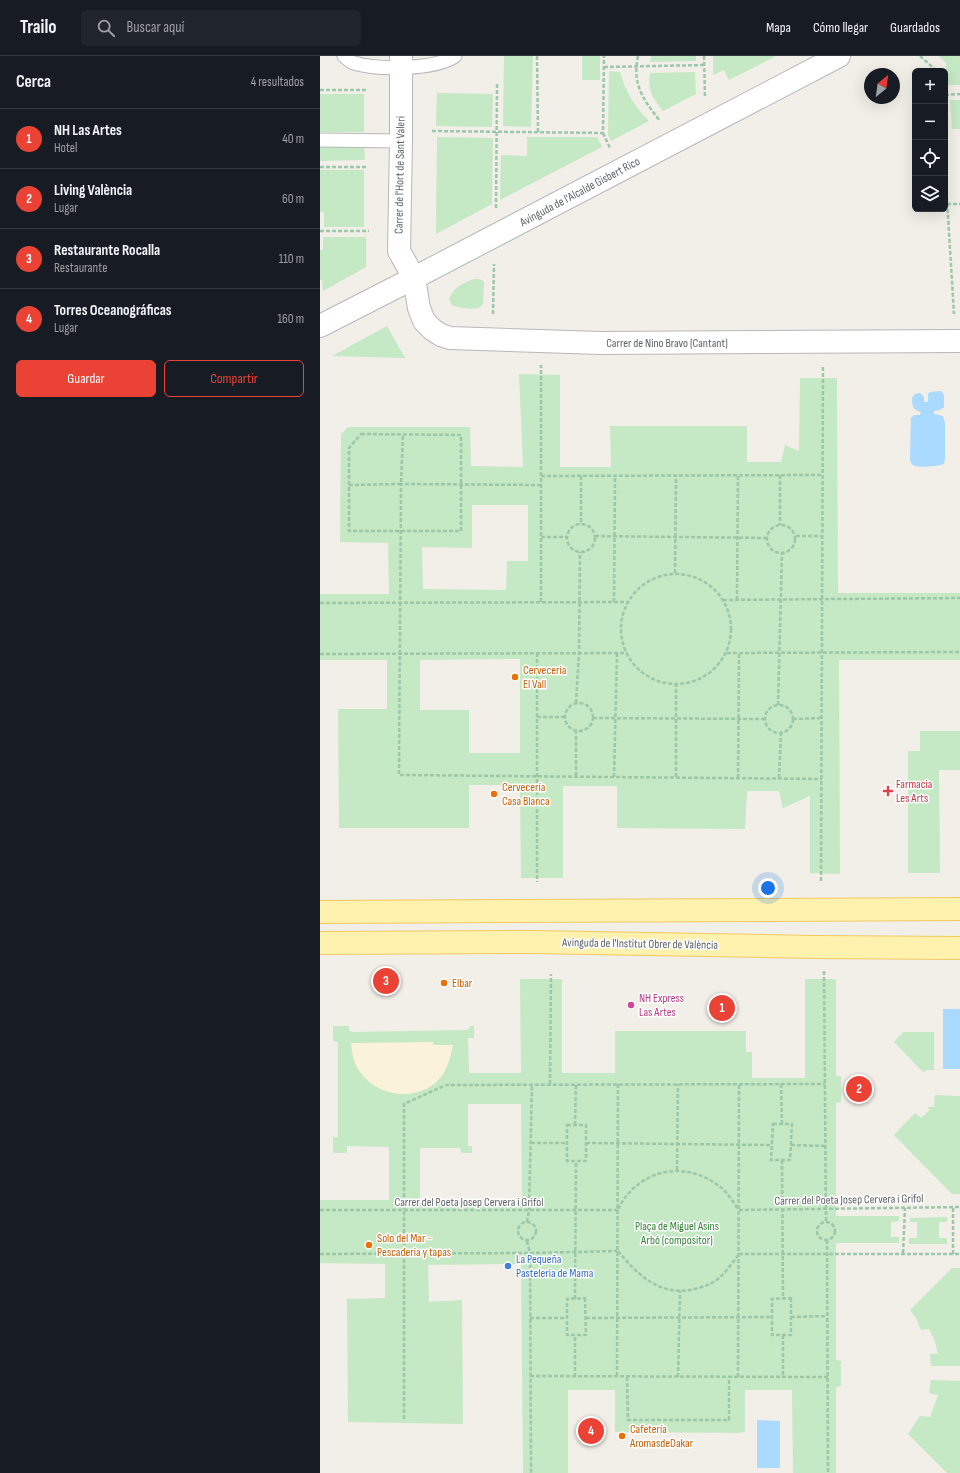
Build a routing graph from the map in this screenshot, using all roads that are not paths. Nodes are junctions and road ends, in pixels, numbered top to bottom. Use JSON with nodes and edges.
{"nodes":[{"id":1,"x":344,"y":56,"type":"edge"},
{"id":2,"x":455,"y":56,"type":"edge"},
{"id":3,"x":839,"y":56,"type":"edge"},
{"id":4,"x":401,"y":62,"type":"edge"},
{"id":5,"x":320,"y":140,"type":"edge"},
{"id":6,"x":401,"y":141,"type":"junction"},
{"id":7,"x":414,"y":278,"type":"junction"},
{"id":8,"x":320,"y":326,"type":"edge"},
{"id":9,"x":960,"y":341,"type":"edge"},
{"id":10,"x":960,"y":909,"type":"edge"},
{"id":11,"x":320,"y":912,"type":"edge"},
{"id":12,"x":320,"y":943,"type":"edge"},
{"id":13,"x":960,"y":948,"type":"edge"}],
"edges":[{"from":1,"to":4,"type":"lane"},
{"from":2,"to":4,"type":"lane"},
{"from":3,"to":7,"type":"street","name":"Avinguda de l'Alcalde Gisbert Rico"},
{"from":4,"to":6,"type":"street","name":"Carrer de l'Hort de Sant Valeri"},
{"from":5,"to":6,"type":"lane"},
{"from":6,"to":7,"type":"street","name":"Carrer de l'Hort de Sant Valeri"},
{"from":7,"to":8,"type":"street","name":"Avinguda de l'Alcalde Gisbert Rico"},
{"from":7,"to":9,"type":"street","name":"Carrer de Nino Bravo (Cantant)"},
{"from":10,"to":11,"type":"main road"},
{"from":12,"to":13,"type":"main road","name":"Avinguda de l'Institut Obrer de València"}]}
